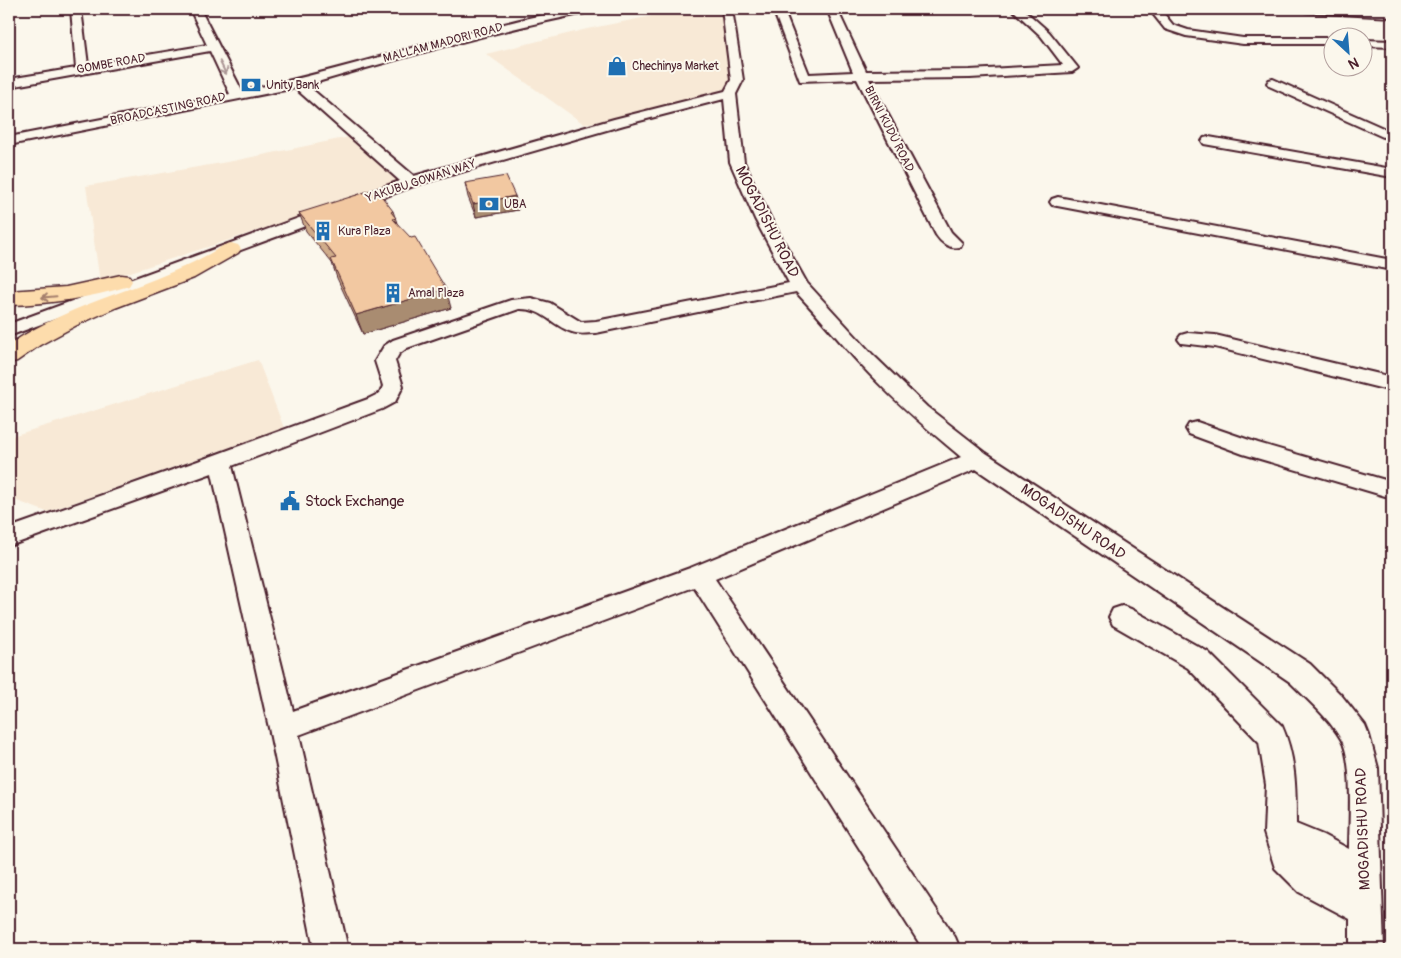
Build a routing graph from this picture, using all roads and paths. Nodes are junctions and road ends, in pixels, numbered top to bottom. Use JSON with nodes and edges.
{"nodes":[{"id":1,"x":76,"y":9,"type":"edge"},
{"id":2,"x":195,"y":9,"type":"edge"},
{"id":3,"x":590,"y":9,"type":"edge"},
{"id":4,"x":727,"y":9,"type":"edge"},
{"id":5,"x":778,"y":9,"type":"edge"},
{"id":6,"x":832,"y":9,"type":"edge"},
{"id":7,"x":1017,"y":9,"type":"edge"},
{"id":8,"x":1154,"y":9,"type":"edge"},
{"id":9,"x":1306,"y":9,"type":"edge"},
{"id":10,"x":1392,"y":14,"type":"edge"},
{"id":11,"x":1324,"y":42,"type":"edge"},
{"id":12,"x":1374,"y":43,"type":"edge"},
{"id":13,"x":1392,"y":44,"type":"edge"},
{"id":14,"x":213,"y":47,"type":"junction"},
{"id":15,"x":82,"y":69,"type":"junction"},
{"id":16,"x":861,"y":75,"type":"junction"},
{"id":17,"x":9,"y":83,"type":"edge"},
{"id":18,"x":1273,"y":83,"type":"dead end"},
{"id":19,"x":298,"y":84,"type":"junction"},
{"id":20,"x":730,"y":94,"type":"junction"},
{"id":21,"x":237,"y":95,"type":"junction"},
{"id":22,"x":1392,"y":137,"type":"edge"},
{"id":23,"x":9,"y":141,"type":"edge"},
{"id":24,"x":1209,"y":142,"type":"dead end"},
{"id":25,"x":1392,"y":173,"type":"edge"},
{"id":26,"x":411,"y":182,"type":"junction"},
{"id":27,"x":1058,"y":202,"type":"dead end"},
{"id":28,"x":954,"y":243,"type":"dead end"},
{"id":29,"x":230,"y":249,"type":"junction"},
{"id":30,"x":1392,"y":265,"type":"edge"},
{"id":31,"x":800,"y":286,"type":"junction"},
{"id":32,"x":9,"y":298,"type":"edge"},
{"id":33,"x":36,"y":319,"type":"junction"},
{"id":34,"x":9,"y":325,"type":"edge"},
{"id":35,"x":9,"y":330,"type":"edge"},
{"id":36,"x":1188,"y":339,"type":"dead end"},
{"id":37,"x":9,"y":356,"type":"edge"},
{"id":38,"x":1392,"y":384,"type":"edge"},
{"id":39,"x":1197,"y":429,"type":"dead end"},
{"id":40,"x":978,"y":459,"type":"junction"},
{"id":41,"x":220,"y":462,"type":"junction"},
{"id":42,"x":1392,"y":490,"type":"edge"},
{"id":43,"x":9,"y":537,"type":"edge"},
{"id":44,"x":699,"y":575,"type":"junction"},
{"id":45,"x":1122,"y":617,"type":"dead end"},
{"id":46,"x":283,"y":728,"type":"junction"},
{"id":47,"x":1280,"y":833,"type":"junction"},
{"id":48,"x":1365,"y":876,"type":"junction"},
{"id":49,"x":1366,"y":910,"type":"junction"},
{"id":50,"x":331,"y":949,"type":"edge"},
{"id":51,"x":943,"y":949,"type":"edge"},
{"id":52,"x":1367,"y":949,"type":"edge"}],
"edges":[{"from":1,"to":15,"type":"street"},
{"from":2,"to":14,"type":"street"},
{"from":3,"to":19,"type":"street","name":"MALLAM MADORI ROAD"},
{"from":4,"to":20,"type":"street"},
{"from":5,"to":16,"type":"street"},
{"from":6,"to":16,"type":"street","name":"BIRNI KUDU ROAD"},
{"from":7,"to":16,"type":"street"},
{"from":8,"to":11,"type":"street"},
{"from":9,"to":10,"type":"street"},
{"from":12,"to":13,"type":"street"},
{"from":14,"to":15,"type":"street","name":"GOMBE ROAD"},
{"from":14,"to":21,"type":"street","one_way":true},
{"from":15,"to":17,"type":"street","name":"GOMBE ROAD"},
{"from":16,"to":28,"type":"street","name":"BIRNI KUDU ROAD"},
{"from":18,"to":22,"type":"street"},
{"from":19,"to":21,"type":"street","name":"BROADCASTING ROAD"},
{"from":19,"to":26,"type":"street"},
{"from":20,"to":26,"type":"street","name":"YAKUBU GOWAN WAY"},
{"from":20,"to":31,"type":"street","name":"MOGADISHU ROAD"},
{"from":21,"to":23,"type":"street","name":"BROADCASTING ROAD"},
{"from":24,"to":25,"type":"street"},
{"from":26,"to":29,"type":"street","name":"YAKUBU GOWAN WAY"},
{"from":27,"to":30,"type":"street"},
{"from":29,"to":32,"type":"main road","one_way":true},
{"from":29,"to":33,"type":"street","name":"YAKUBU GOWAN WAY"},
{"from":29,"to":37,"type":"main road"},
{"from":31,"to":40,"type":"street","name":"MOGADISHU ROAD"},
{"from":31,"to":41,"type":"street"},
{"from":33,"to":34,"type":"street","name":"YAKUBU GOWAN WAY"},
{"from":33,"to":35,"type":"street","name":"YAKUBU GOWAN WAY"},
{"from":36,"to":38,"type":"street"},
{"from":39,"to":42,"type":"street"},
{"from":40,"to":44,"type":"street"},
{"from":40,"to":48,"type":"street","name":"MOGADISHU ROAD"},
{"from":41,"to":43,"type":"street"},
{"from":41,"to":46,"type":"street"},
{"from":44,"to":46,"type":"street"},
{"from":44,"to":51,"type":"street"},
{"from":45,"to":47,"type":"street"},
{"from":46,"to":50,"type":"street"},
{"from":47,"to":48,"type":"street"},
{"from":47,"to":49,"type":"street"},
{"from":48,"to":49,"type":"street","name":"MOGADISHU ROAD"},
{"from":49,"to":52,"type":"street","name":"MOGADISHU ROAD"}]}
